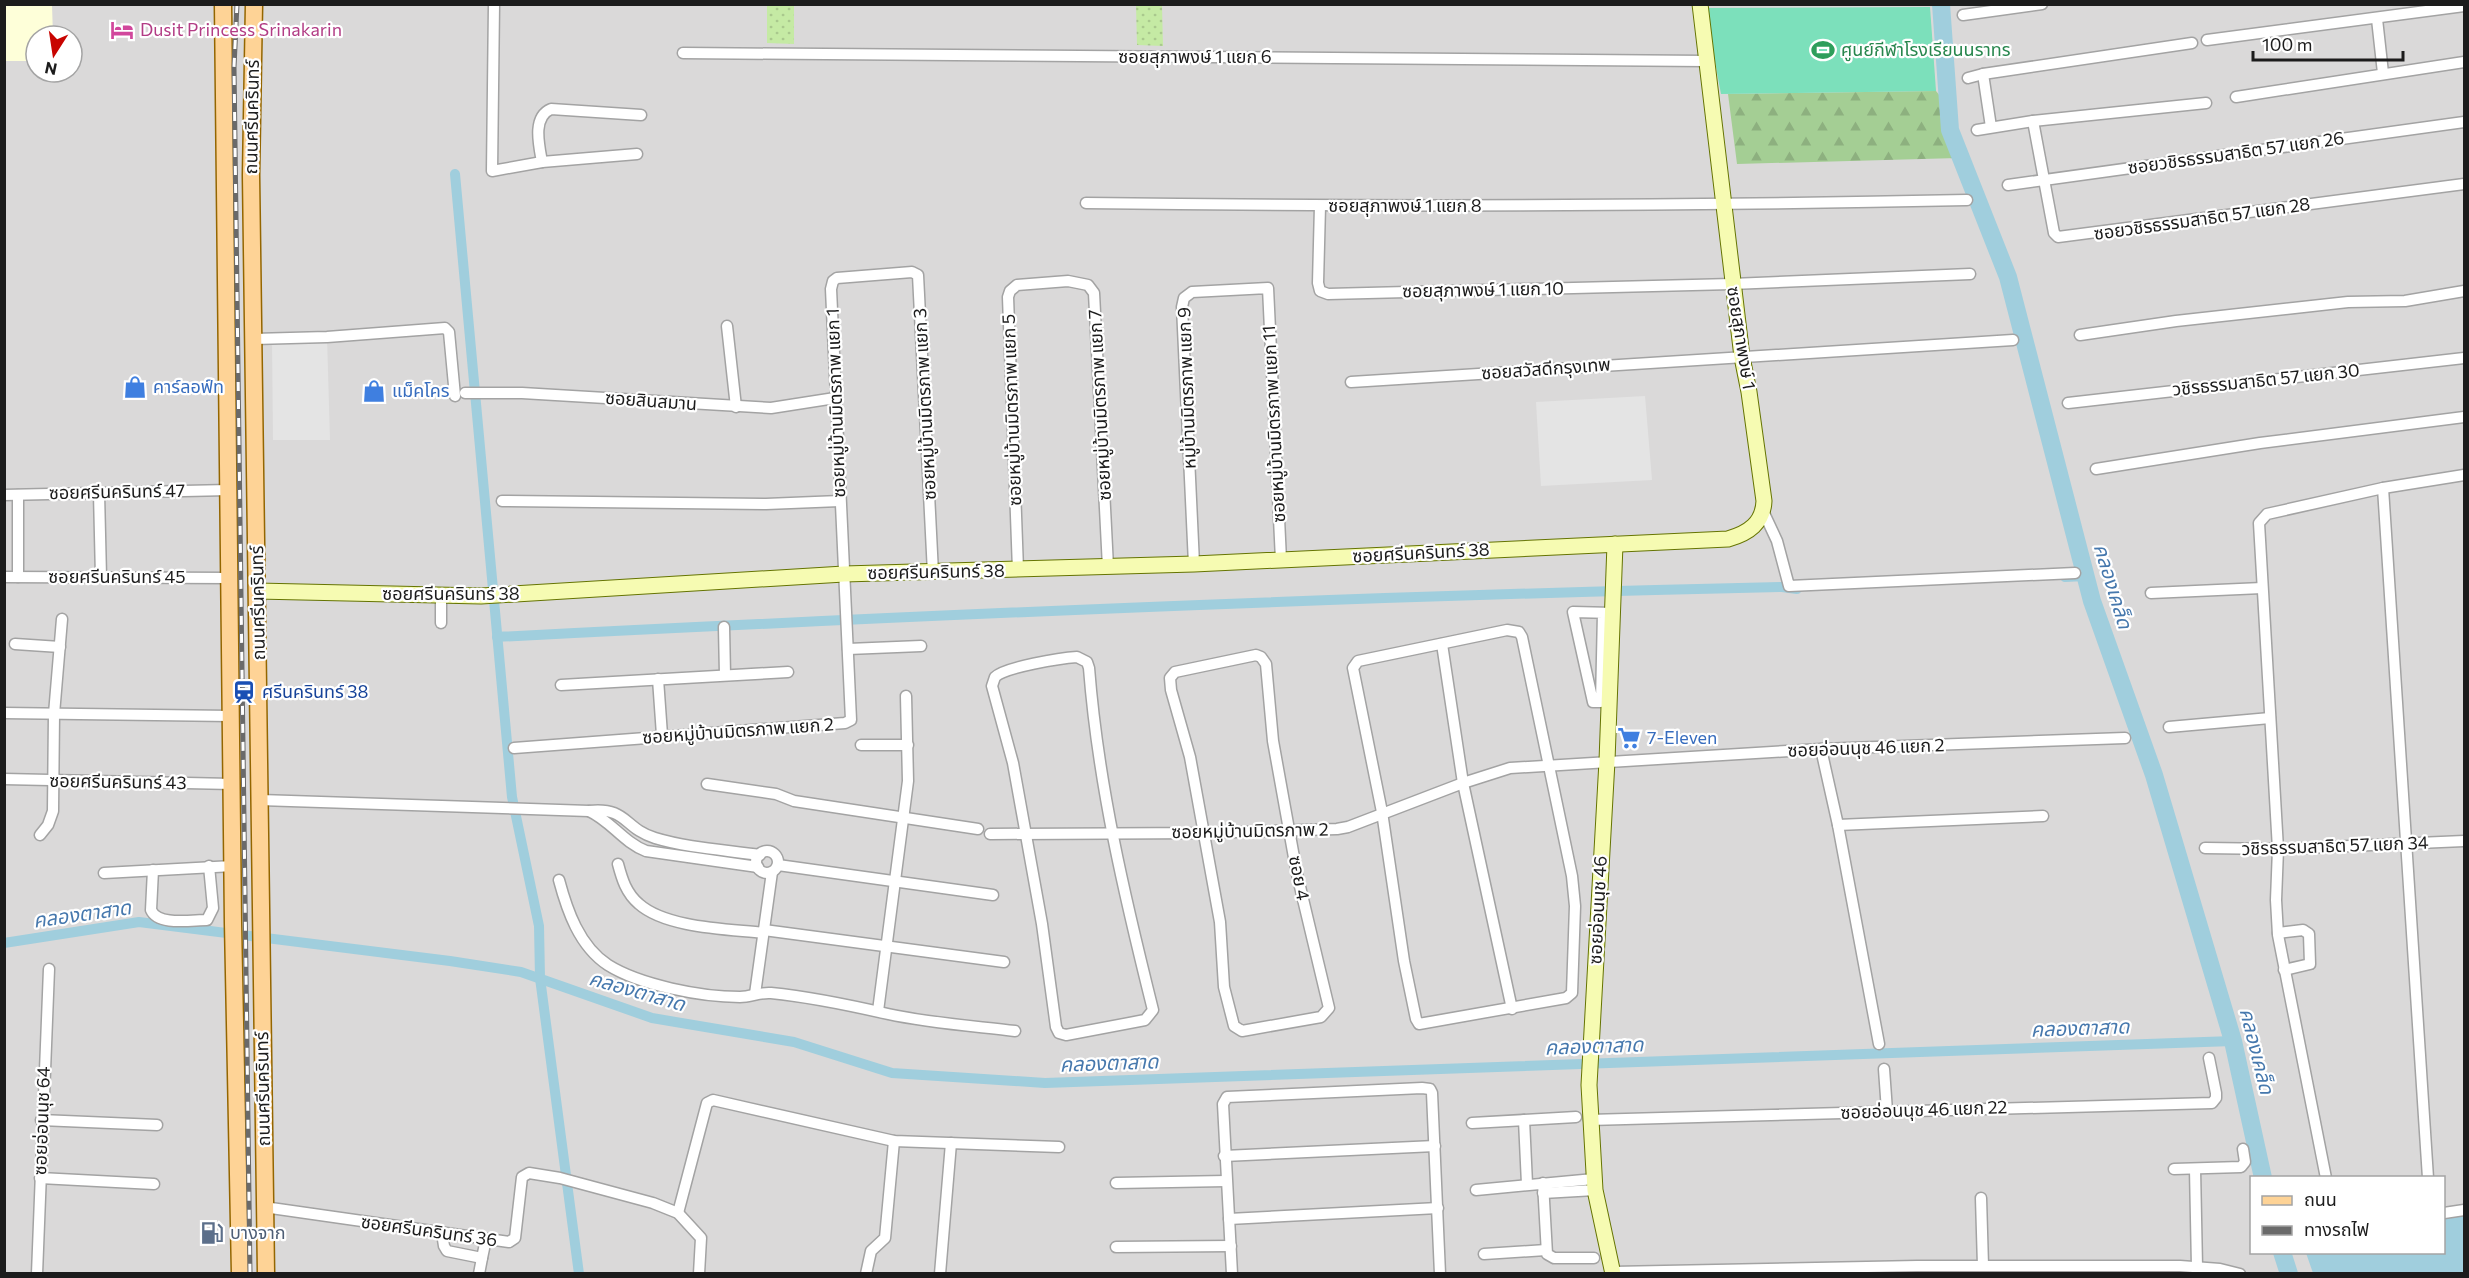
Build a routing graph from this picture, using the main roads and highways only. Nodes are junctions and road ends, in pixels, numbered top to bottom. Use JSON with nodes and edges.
{"nodes":[{"id":1,"x":223,"y":4,"type":"edge"},
{"id":2,"x":254,"y":4,"type":"edge"},
{"id":3,"x":240,"y":1274,"type":"edge"},
{"id":4,"x":266,"y":1274,"type":"edge"}],
"edges":[{"from":1,"to":3,"type":"main road","name":"ถนนศรีนครินทร์"},
{"from":2,"to":4,"type":"main road","name":"ถนนศรีนครินทร์"}]}
